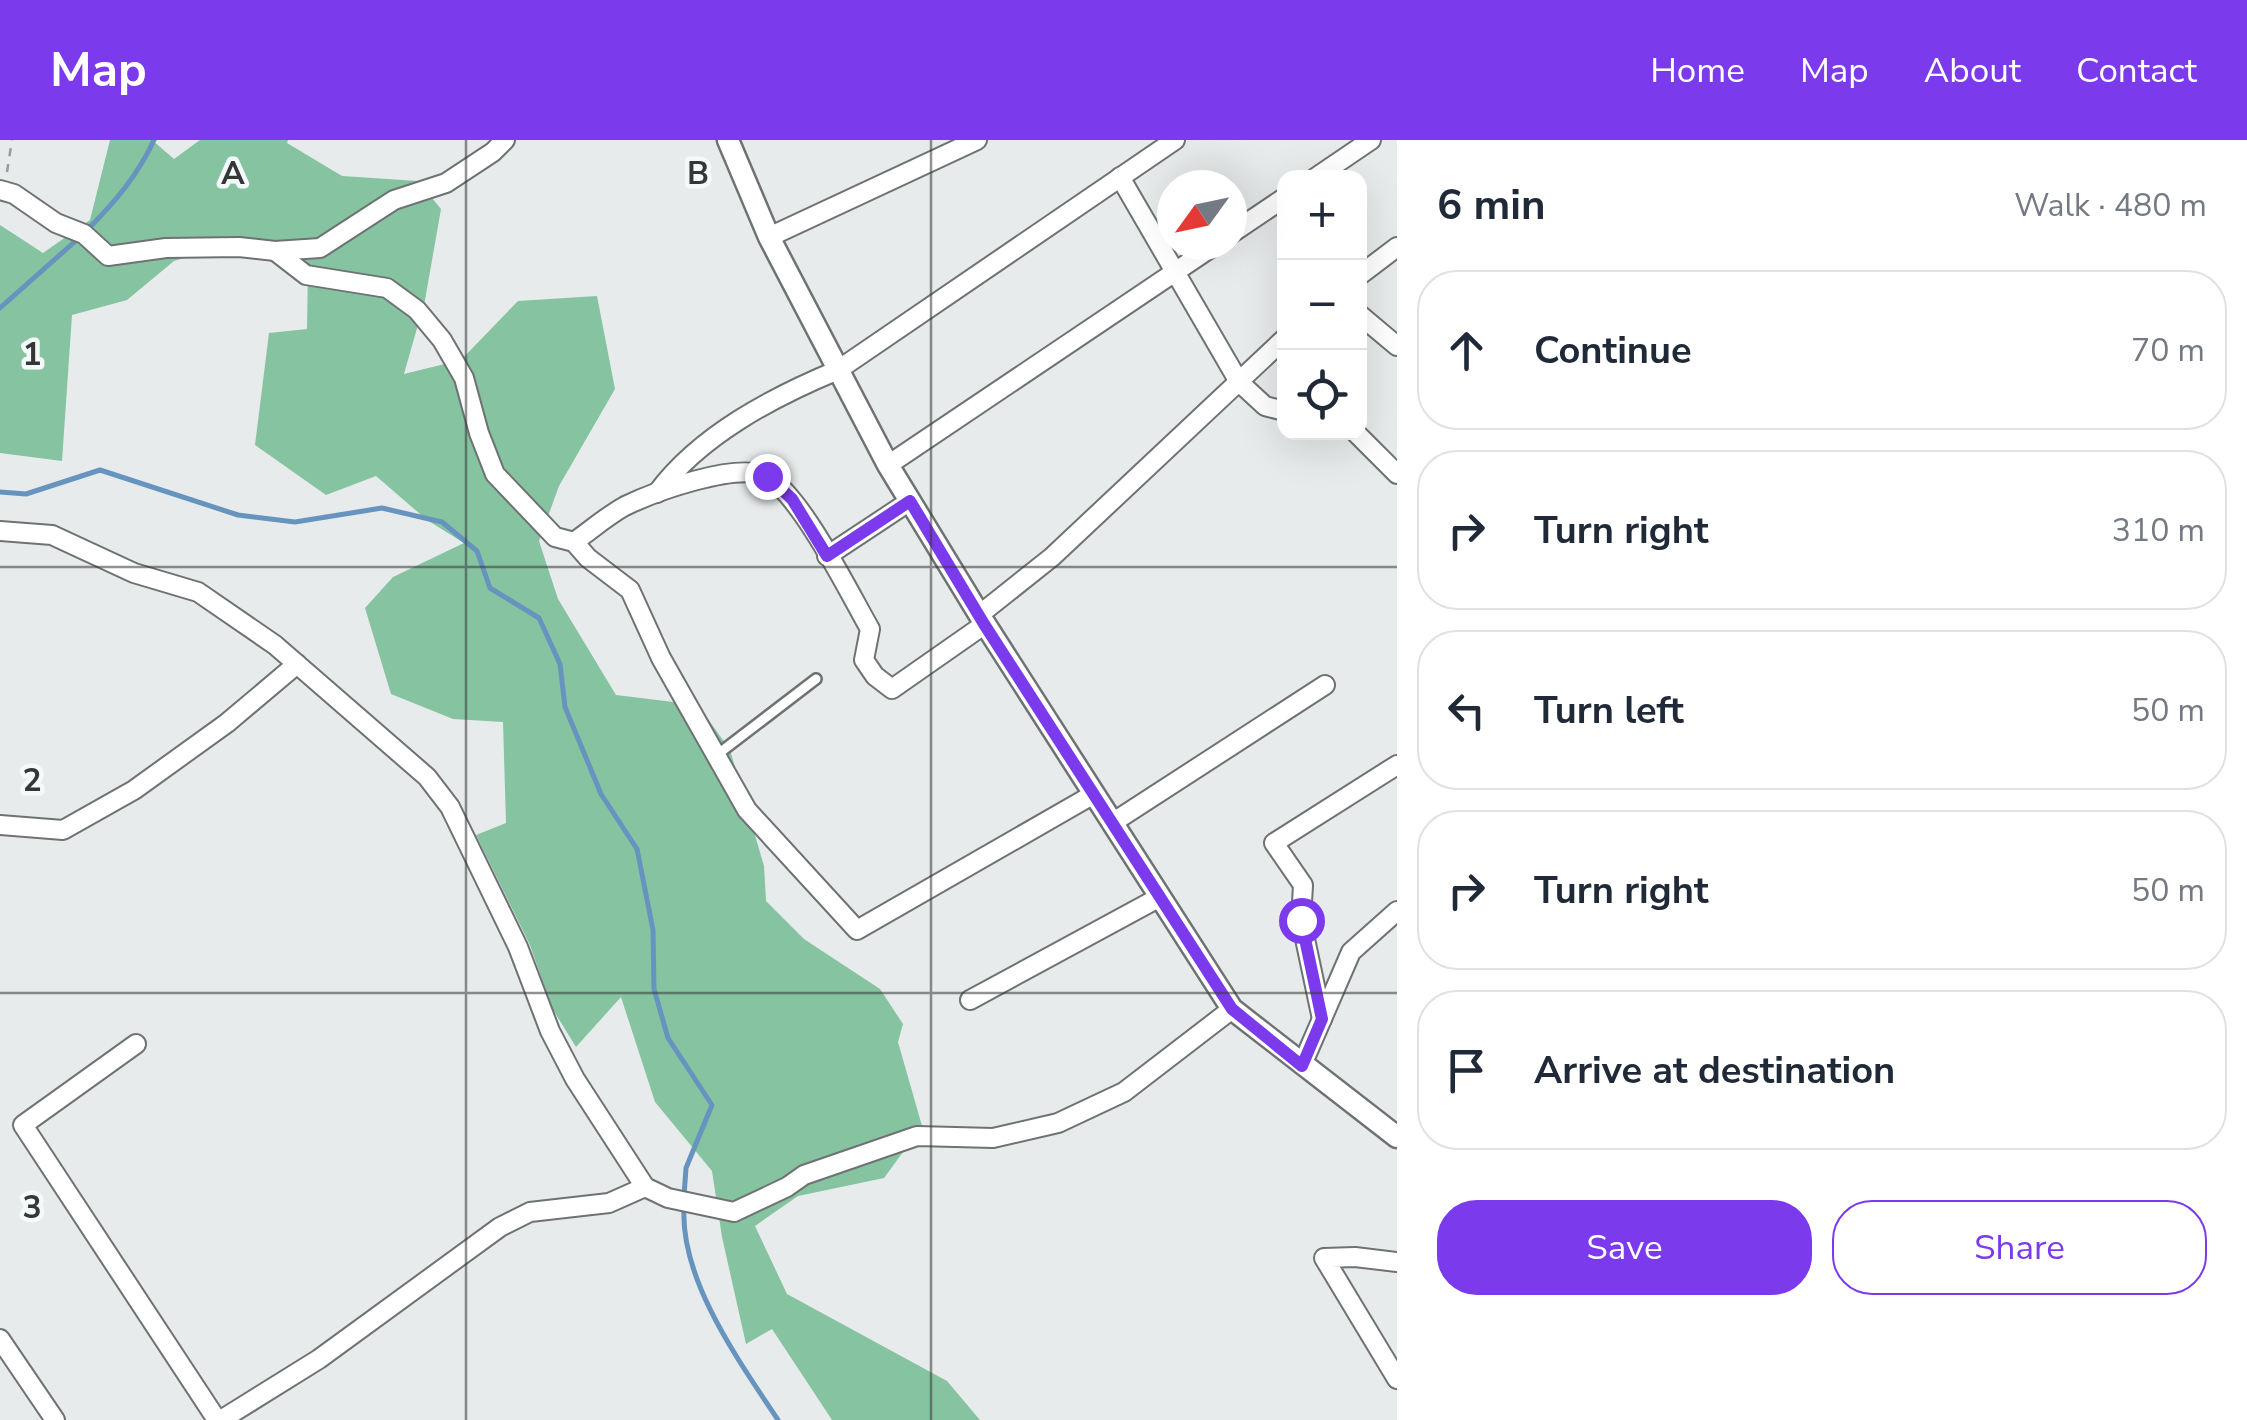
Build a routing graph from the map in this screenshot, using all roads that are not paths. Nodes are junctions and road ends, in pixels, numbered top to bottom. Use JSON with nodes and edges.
{"nodes":[{"id":1,"x":505,"y":140,"type":"edge"},
{"id":2,"x":728,"y":140,"type":"edge"},
{"id":3,"x":977,"y":140,"type":"edge"},
{"id":4,"x":1175,"y":140,"type":"edge"},
{"id":5,"x":1370,"y":140,"type":"edge"},
{"id":6,"x":1327,"y":170,"type":"edge"},
{"id":7,"x":1120,"y":178,"type":"junction"},
{"id":8,"x":7,"y":192,"type":"edge"},
{"id":9,"x":1277,"y":203,"type":"edge"},
{"id":10,"x":1247,"y":223,"type":"edge"},
{"id":11,"x":768,"y":237,"type":"junction"},
{"id":12,"x":1397,"y":248,"type":"edge"},
{"id":13,"x":275,"y":252,"type":"junction"},
{"id":14,"x":1192,"y":260,"type":"edge"},
{"id":15,"x":1367,"y":270,"type":"edge"},
{"id":16,"x":1175,"y":272,"type":"junction"},
{"id":17,"x":1367,"y":321,"type":"edge"},
{"id":18,"x":1397,"y":346,"type":"edge"},
{"id":19,"x":1277,"y":347,"type":"edge"},
{"id":20,"x":838,"y":370,"type":"junction"},
{"id":21,"x":1239,"y":382,"type":"junction"},
{"id":22,"x":1277,"y":409,"type":"edge"},
{"id":23,"x":1363,"y":440,"type":"edge"},
{"id":24,"x":888,"y":464,"type":"junction"},
{"id":25,"x":1397,"y":474,"type":"edge"},
{"id":26,"x":657,"y":493,"type":"junction"},
{"id":27,"x":910,"y":501,"type":"junction"},
{"id":28,"x":0,"y":531,"type":"edge"},
{"id":29,"x":574,"y":542,"type":"junction"},
{"id":30,"x":827,"y":556,"type":"junction"},
{"id":31,"x":982,"y":619,"type":"junction"},
{"id":32,"x":296,"y":664,"type":"junction"},
{"id":33,"x":816,"y":679,"type":"dead end"},
{"id":34,"x":1325,"y":685,"type":"dead end"},
{"id":35,"x":718,"y":754,"type":"junction"},
{"id":36,"x":1397,"y":765,"type":"edge"},
{"id":37,"x":1094,"y":794,"type":"junction"},
{"id":38,"x":1112,"y":823,"type":"junction"},
{"id":39,"x":0,"y":825,"type":"edge"},
{"id":40,"x":1160,"y":897,"type":"junction"},
{"id":41,"x":1397,"y":911,"type":"edge"},
{"id":42,"x":970,"y":1000,"type":"dead end"},
{"id":43,"x":1232,"y":1009,"type":"junction"},
{"id":44,"x":1322,"y":1019,"type":"junction"},
{"id":45,"x":136,"y":1044,"type":"dead end"},
{"id":46,"x":1302,"y":1066,"type":"junction"},
{"id":47,"x":1397,"y":1137,"type":"edge"},
{"id":48,"x":644,"y":1187,"type":"junction"},
{"id":49,"x":1397,"y":1262,"type":"edge"},
{"id":50,"x":0,"y":1339,"type":"edge"},
{"id":51,"x":1397,"y":1379,"type":"edge"},
{"id":52,"x":54,"y":1420,"type":"edge"},
{"id":53,"x":219,"y":1420,"type":"edge"}],
"edges":[{"from":1,"to":13,"type":"street"},
{"from":2,"to":11,"type":"street"},
{"from":3,"to":11,"type":"street"},
{"from":4,"to":7,"type":"street"},
{"from":5,"to":6,"type":"street"},
{"from":7,"to":16,"type":"street"},
{"from":7,"to":20,"type":"street"},
{"from":8,"to":13,"type":"street"},
{"from":9,"to":10,"type":"street"},
{"from":11,"to":20,"type":"street"},
{"from":12,"to":15,"type":"street"},
{"from":13,"to":29,"type":"street"},
{"from":14,"to":16,"type":"street"},
{"from":16,"to":21,"type":"street"},
{"from":16,"to":24,"type":"street"},
{"from":17,"to":18,"type":"street"},
{"from":19,"to":21,"type":"street"},
{"from":20,"to":24,"type":"street"},
{"from":20,"to":26,"type":"street"},
{"from":21,"to":22,"type":"street"},
{"from":21,"to":31,"type":"street"},
{"from":23,"to":25,"type":"street"},
{"from":24,"to":27,"type":"street"},
{"from":26,"to":29,"type":"street"},
{"from":26,"to":30,"type":"street"},
{"from":27,"to":30,"type":"street"},
{"from":27,"to":31,"type":"street"},
{"from":28,"to":32,"type":"street"},
{"from":29,"to":35,"type":"street"},
{"from":30,"to":31,"type":"street"},
{"from":31,"to":37,"type":"street"},
{"from":32,"to":39,"type":"street"},
{"from":32,"to":48,"type":"street"},
{"from":33,"to":35,"type":"lane"},
{"from":34,"to":38,"type":"street"},
{"from":35,"to":37,"type":"street"},
{"from":36,"to":44,"type":"street"},
{"from":37,"to":38,"type":"street"},
{"from":38,"to":40,"type":"street"},
{"from":40,"to":42,"type":"street"},
{"from":40,"to":43,"type":"street"},
{"from":41,"to":44,"type":"street"},
{"from":43,"to":46,"type":"street"},
{"from":43,"to":48,"type":"street"},
{"from":44,"to":46,"type":"street"},
{"from":45,"to":53,"type":"street"},
{"from":46,"to":47,"type":"street"},
{"from":48,"to":53,"type":"street"},
{"from":49,"to":51,"type":"street"},
{"from":50,"to":52,"type":"street"}]}
